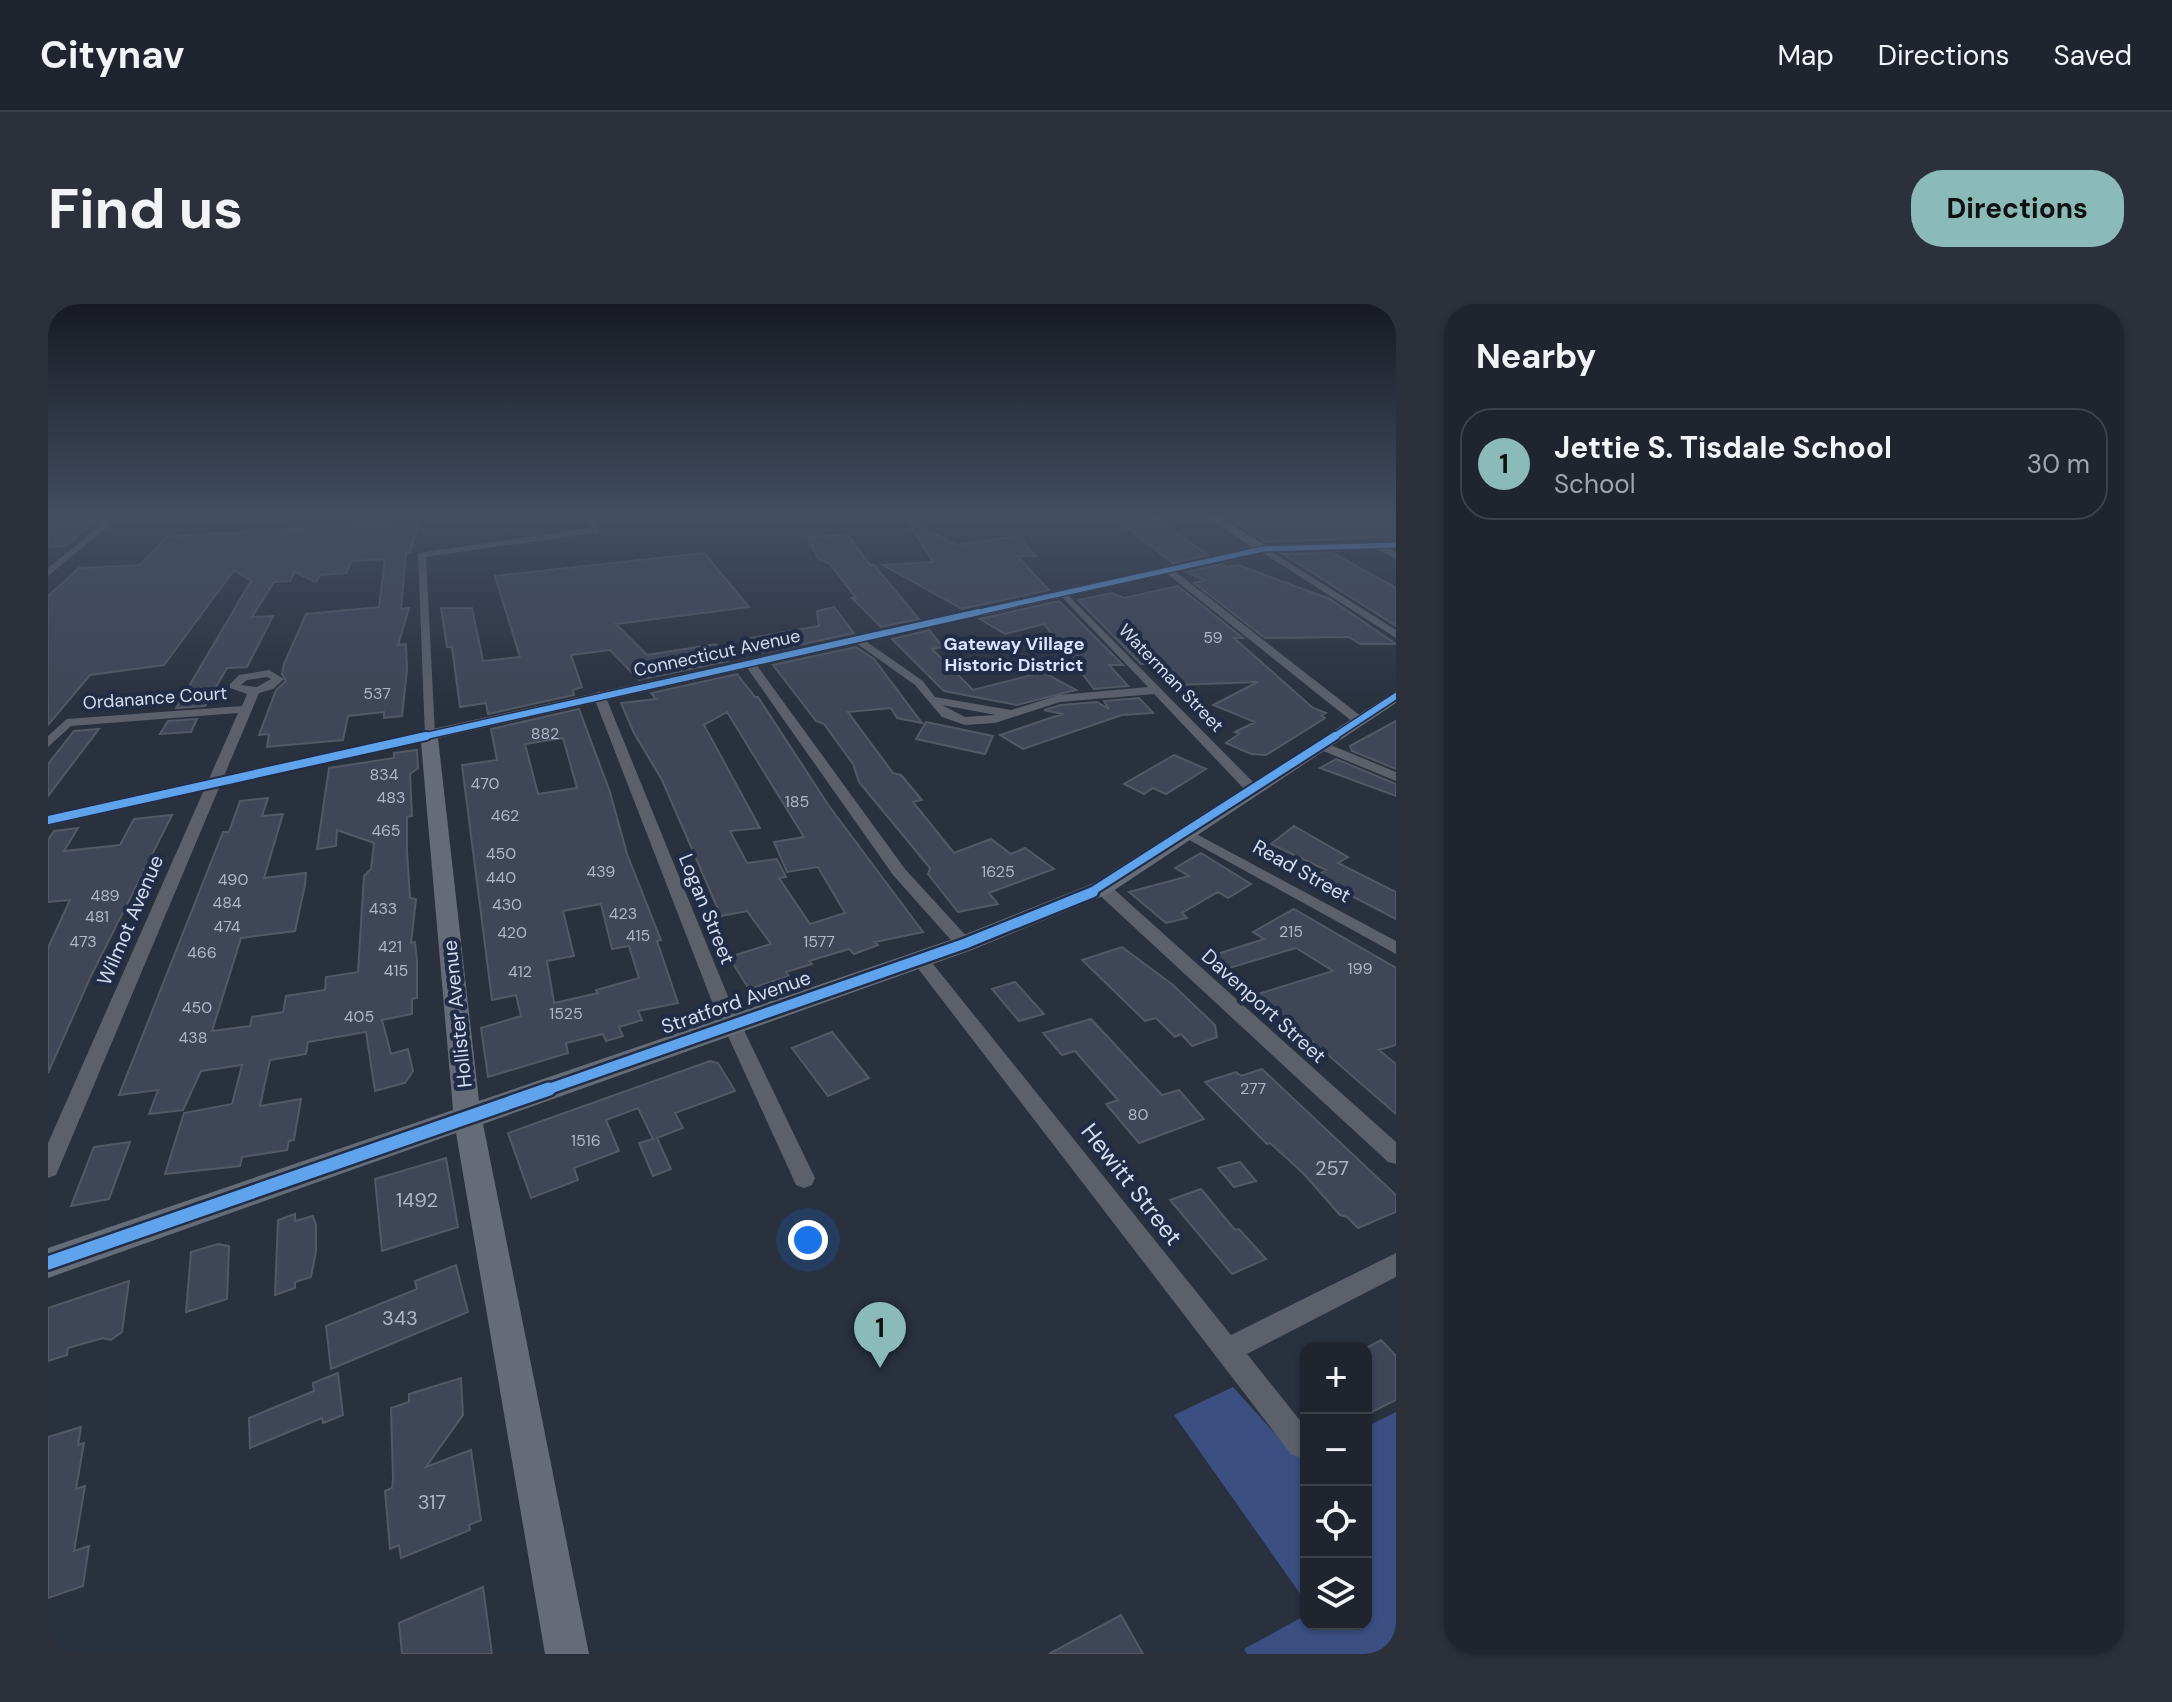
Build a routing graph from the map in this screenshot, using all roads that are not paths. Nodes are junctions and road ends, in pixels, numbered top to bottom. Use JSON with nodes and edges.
{"nodes":[{"id":1,"x":422,"y":579,"type":"edge"},
{"id":2,"x":1129,"y":579,"type":"edge"},
{"id":3,"x":1179,"y":579,"type":"edge"},
{"id":4,"x":1309,"y":579,"type":"edge"},
{"id":5,"x":1064,"y":594,"type":"junction"},
{"id":6,"x":1396,"y":635,"type":"edge"},
{"id":7,"x":857,"y":640,"type":"junction"},
{"id":8,"x":749,"y":662,"type":"junction"},
{"id":9,"x":1158,"y":690,"type":"junction"},
{"id":10,"x":254,"y":691,"type":"dead end"},
{"id":11,"x":599,"y":695,"type":"junction"},
{"id":12,"x":1396,"y":696,"type":"edge"},
{"id":13,"x":246,"y":709,"type":"junction"},
{"id":14,"x":1358,"y":720,"type":"junction"},
{"id":15,"x":429,"y":734,"type":"junction"},
{"id":16,"x":48,"y":743,"type":"edge"},
{"id":17,"x":1321,"y":745,"type":"junction"},
{"id":18,"x":1396,"y":777,"type":"edge"},
{"id":19,"x":213,"y":784,"type":"junction"},
{"id":20,"x":1251,"y":788,"type":"junction"},
{"id":21,"x":48,"y":820,"type":"edge"},
{"id":22,"x":1187,"y":833,"type":"junction"},
{"id":23,"x":1102,"y":888,"type":"junction"},
{"id":24,"x":964,"y":944,"type":"junction"},
{"id":25,"x":1396,"y":948,"type":"edge"},
{"id":26,"x":919,"y":958,"type":"junction"},
{"id":27,"x":732,"y":1022,"type":"junction"},
{"id":28,"x":467,"y":1115,"type":"junction"},
{"id":29,"x":1396,"y":1155,"type":"edge"},
{"id":30,"x":48,"y":1168,"type":"edge"},
{"id":31,"x":804,"y":1178,"type":"dead end"},
{"id":32,"x":48,"y":1263,"type":"edge"},
{"id":33,"x":1396,"y":1264,"type":"edge"},
{"id":34,"x":1228,"y":1350,"type":"junction"},
{"id":35,"x":1300,"y":1443,"type":"edge"},
{"id":36,"x":567,"y":1654,"type":"edge"}],
"edges":[{"from":1,"to":15,"type":"street","name":"Hollister Avenue"},
{"from":2,"to":5,"type":"main road","name":"Connecticut Avenue"},
{"from":3,"to":14,"type":"street"},
{"from":4,"to":6,"type":"street"},
{"from":5,"to":7,"type":"main road","name":"Connecticut Avenue"},
{"from":5,"to":9,"type":"street","name":"Waterman Street"},
{"from":7,"to":8,"type":"main road","name":"Connecticut Avenue"},
{"from":7,"to":9,"type":"street"},
{"from":8,"to":11,"type":"main road","name":"Connecticut Avenue"},
{"from":8,"to":24,"type":"street"},
{"from":9,"to":20,"type":"street","name":"Waterman Street"},
{"from":10,"to":13,"type":"street","name":"Wilmot Avenue"},
{"from":11,"to":15,"type":"main road","name":"Connecticut Avenue"},
{"from":11,"to":27,"type":"street","name":"Logan Street"},
{"from":12,"to":14,"type":"main road","name":"Stratford Avenue"},
{"from":13,"to":16,"type":"street","name":"Ordanance Court"},
{"from":13,"to":19,"type":"street","name":"Wilmot Avenue"},
{"from":14,"to":17,"type":"main road","name":"Stratford Avenue"},
{"from":15,"to":19,"type":"main road","name":"Connecticut Avenue"},
{"from":15,"to":28,"type":"main road","name":"Hollister Avenue"},
{"from":17,"to":18,"type":"street"},
{"from":17,"to":20,"type":"main road","name":"Stratford Avenue"},
{"from":19,"to":21,"type":"main road","name":"Connecticut Avenue"},
{"from":19,"to":30,"type":"street","name":"Wilmot Avenue"},
{"from":20,"to":22,"type":"main road","name":"Stratford Avenue"},
{"from":22,"to":23,"type":"main road","name":"Stratford Avenue"},
{"from":22,"to":25,"type":"street","name":"Read Street"},
{"from":23,"to":24,"type":"main road","name":"Stratford Avenue"},
{"from":23,"to":29,"type":"street","name":"Davenport Street"},
{"from":24,"to":26,"type":"main road","name":"Stratford Avenue"},
{"from":26,"to":27,"type":"main road","name":"Stratford Avenue"},
{"from":26,"to":34,"type":"street","name":"Hewitt Street"},
{"from":27,"to":28,"type":"main road","name":"Stratford Avenue"},
{"from":27,"to":31,"type":"street","name":"Logan Street"},
{"from":28,"to":32,"type":"main road","name":"Stratford Avenue"},
{"from":28,"to":36,"type":"main road","name":"Hollister Avenue"},
{"from":33,"to":34,"type":"street"},
{"from":34,"to":35,"type":"street","name":"Hewitt Street"}]}
